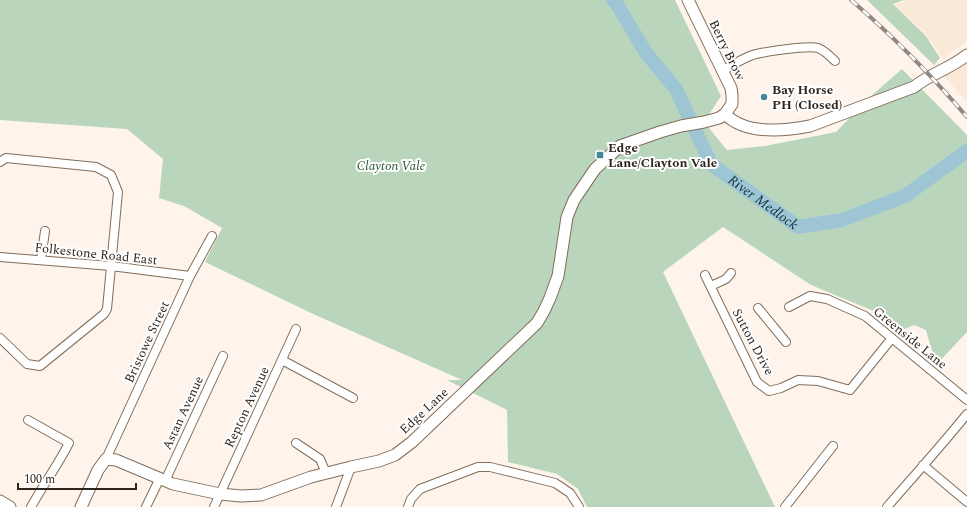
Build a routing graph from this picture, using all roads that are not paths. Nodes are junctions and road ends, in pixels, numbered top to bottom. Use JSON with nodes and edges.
{"nodes":[{"id":1,"x":688,"y":0,"type":"edge"},
{"id":2,"x":967,"y":55,"type":"edge"},
{"id":3,"x":835,"y":60,"type":"dead end"},
{"id":4,"x":723,"y":71,"type":"junction"},
{"id":5,"x":725,"y":114,"type":"junction"},
{"id":6,"x":0,"y":162,"type":"edge"},
{"id":7,"x":45,"y":231,"type":"dead end"},
{"id":8,"x":212,"y":236,"type":"dead end"},
{"id":9,"x":0,"y":257,"type":"edge"},
{"id":10,"x":41,"y":260,"type":"junction"},
{"id":11,"x":111,"y":266,"type":"junction"},
{"id":12,"x":731,"y":273,"type":"dead end"},
{"id":13,"x":705,"y":275,"type":"dead end"},
{"id":14,"x":190,"y":276,"type":"junction"},
{"id":15,"x":711,"y":286,"type":"junction"},
{"id":16,"x":789,"y":307,"type":"dead end"},
{"id":17,"x":758,"y":308,"type":"dead end"},
{"id":18,"x":296,"y":329,"type":"dead end"},
{"id":19,"x":0,"y":338,"type":"edge"},
{"id":20,"x":892,"y":338,"type":"junction"},
{"id":21,"x":786,"y":342,"type":"dead end"},
{"id":22,"x":223,"y":356,"type":"dead end"},
{"id":23,"x":282,"y":360,"type":"junction"},
{"id":24,"x":353,"y":398,"type":"dead end"},
{"id":25,"x":967,"y":400,"type":"edge"},
{"id":26,"x":967,"y":414,"type":"edge"},
{"id":27,"x":28,"y":420,"type":"dead end"},
{"id":28,"x":296,"y":443,"type":"dead end"},
{"id":29,"x":833,"y":446,"type":"dead end"},
{"id":30,"x":106,"y":459,"type":"junction"},
{"id":31,"x":923,"y":465,"type":"junction"},
{"id":32,"x":351,"y":467,"type":"junction"},
{"id":33,"x":326,"y":473,"type":"junction"},
{"id":34,"x":162,"y":480,"type":"junction"},
{"id":35,"x":220,"y":494,"type":"junction"},
{"id":36,"x":0,"y":501,"type":"edge"},
{"id":37,"x":967,"y":502,"type":"edge"},
{"id":38,"x":10,"y":507,"type":"edge"},
{"id":39,"x":31,"y":507,"type":"edge"},
{"id":40,"x":81,"y":507,"type":"edge"},
{"id":41,"x":146,"y":507,"type":"edge"},
{"id":42,"x":214,"y":507,"type":"edge"},
{"id":43,"x":336,"y":507,"type":"edge"},
{"id":44,"x":408,"y":507,"type":"edge"},
{"id":45,"x":579,"y":507,"type":"edge"},
{"id":46,"x":785,"y":507,"type":"edge"},
{"id":47,"x":887,"y":507,"type":"edge"}],
"edges":[{"from":1,"to":4,"type":"street","name":"Berry Brow"},
{"from":2,"to":5,"type":"street"},
{"from":3,"to":4,"type":"street"},
{"from":4,"to":5,"type":"street","name":"Berry Brow"},
{"from":5,"to":32,"type":"street","name":"Edge Lane"},
{"from":6,"to":11,"type":"street"},
{"from":7,"to":10,"type":"street"},
{"from":8,"to":14,"type":"street","name":"Bristowe Street"},
{"from":9,"to":10,"type":"street","name":"Folkestone Road East"},
{"from":10,"to":11,"type":"street","name":"Folkestone Road East"},
{"from":11,"to":14,"type":"street","name":"Folkestone Road East"},
{"from":11,"to":19,"type":"street"},
{"from":12,"to":15,"type":"street"},
{"from":13,"to":15,"type":"street","name":"Sutton Drive"},
{"from":14,"to":30,"type":"street","name":"Bristowe Street"},
{"from":15,"to":20,"type":"street","name":"Sutton Drive"},
{"from":16,"to":20,"type":"street","name":"Greenside Lane"},
{"from":17,"to":21,"type":"street"},
{"from":18,"to":23,"type":"street","name":"Repton Avenue"},
{"from":20,"to":25,"type":"street","name":"Greenside Lane"},
{"from":22,"to":34,"type":"street","name":"Astan Avenue"},
{"from":23,"to":24,"type":"street"},
{"from":23,"to":35,"type":"street","name":"Repton Avenue"},
{"from":26,"to":31,"type":"street"},
{"from":27,"to":39,"type":"street"},
{"from":28,"to":33,"type":"street"},
{"from":29,"to":46,"type":"street"},
{"from":30,"to":34,"type":"street","name":"Edge Lane"},
{"from":30,"to":40,"type":"street"},
{"from":31,"to":37,"type":"street"},
{"from":31,"to":47,"type":"street"},
{"from":32,"to":33,"type":"street","name":"Edge Lane"},
{"from":32,"to":43,"type":"street"},
{"from":33,"to":35,"type":"street","name":"Edge Lane"},
{"from":34,"to":35,"type":"street","name":"Edge Lane"},
{"from":34,"to":41,"type":"street","name":"Astan Avenue"},
{"from":35,"to":42,"type":"street","name":"Repton Avenue"},
{"from":36,"to":38,"type":"street"},
{"from":44,"to":45,"type":"street"}]}
